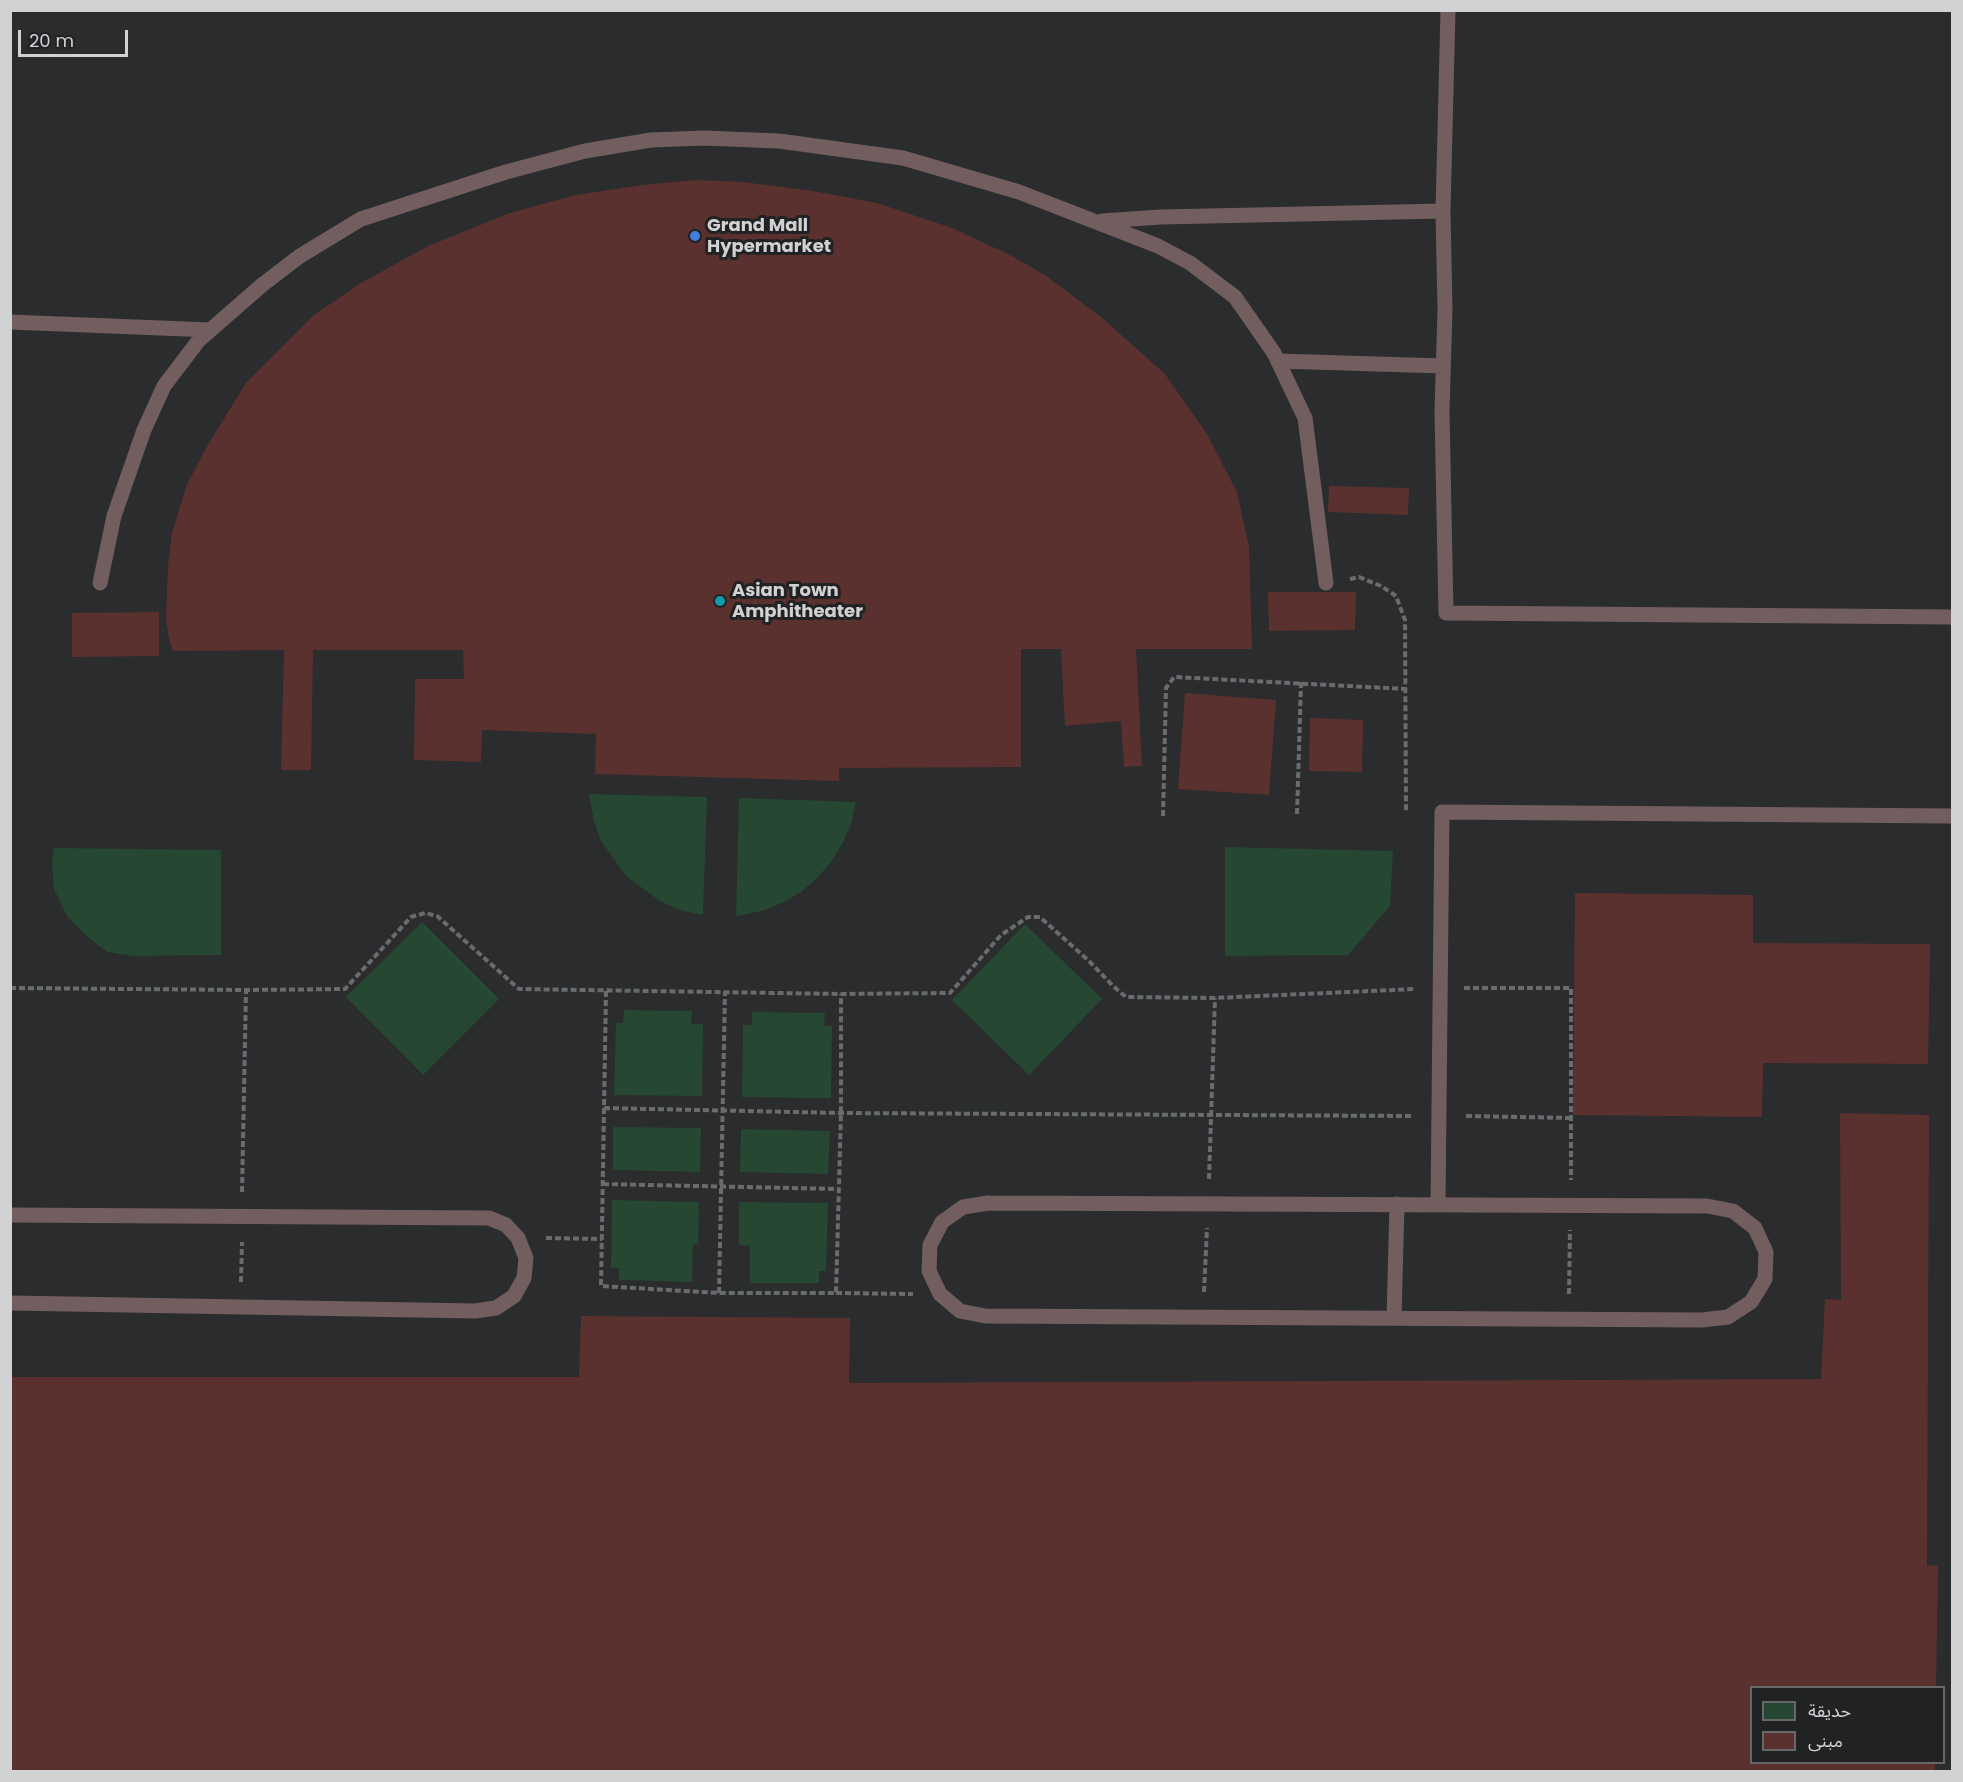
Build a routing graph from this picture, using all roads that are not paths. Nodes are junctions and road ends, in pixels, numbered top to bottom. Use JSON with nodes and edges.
{"nodes":[{"id":1,"x":1448,"y":10,"type":"edge"},
{"id":2,"x":1443,"y":211,"type":"junction"},
{"id":3,"x":1096,"y":222,"type":"junction"},
{"id":4,"x":10,"y":322,"type":"edge"},
{"id":5,"x":211,"y":330,"type":"junction"},
{"id":6,"x":1278,"y":361,"type":"junction"},
{"id":7,"x":1443,"y":366,"type":"junction"},
{"id":8,"x":1326,"y":582,"type":"road end"},
{"id":9,"x":100,"y":583,"type":"dead end"},
{"id":10,"x":1953,"y":617,"type":"edge"},
{"id":11,"x":1953,"y":816,"type":"edge"},
{"id":12,"x":1397,"y":1204,"type":"junction"},
{"id":13,"x":1438,"y":1204,"type":"junction"},
{"id":14,"x":10,"y":1215,"type":"edge"},
{"id":15,"x":10,"y":1303,"type":"edge"},
{"id":16,"x":1394,"y":1318,"type":"junction"}],
"edges":[{"from":1,"to":2,"type":"lane"},
{"from":2,"to":3,"type":"lane"},
{"from":2,"to":7,"type":"lane"},
{"from":3,"to":5,"type":"lane"},
{"from":3,"to":6,"type":"lane"},
{"from":4,"to":5,"type":"lane"},
{"from":5,"to":9,"type":"lane"},
{"from":6,"to":7,"type":"lane"},
{"from":6,"to":8,"type":"lane"},
{"from":7,"to":10,"type":"lane"},
{"from":11,"to":13,"type":"lane"},
{"from":12,"to":13,"type":"lane"},
{"from":12,"to":16,"type":"lane"},
{"from":12,"to":16,"type":"lane"},
{"from":13,"to":16,"type":"lane"},
{"from":14,"to":15,"type":"lane"}]}
